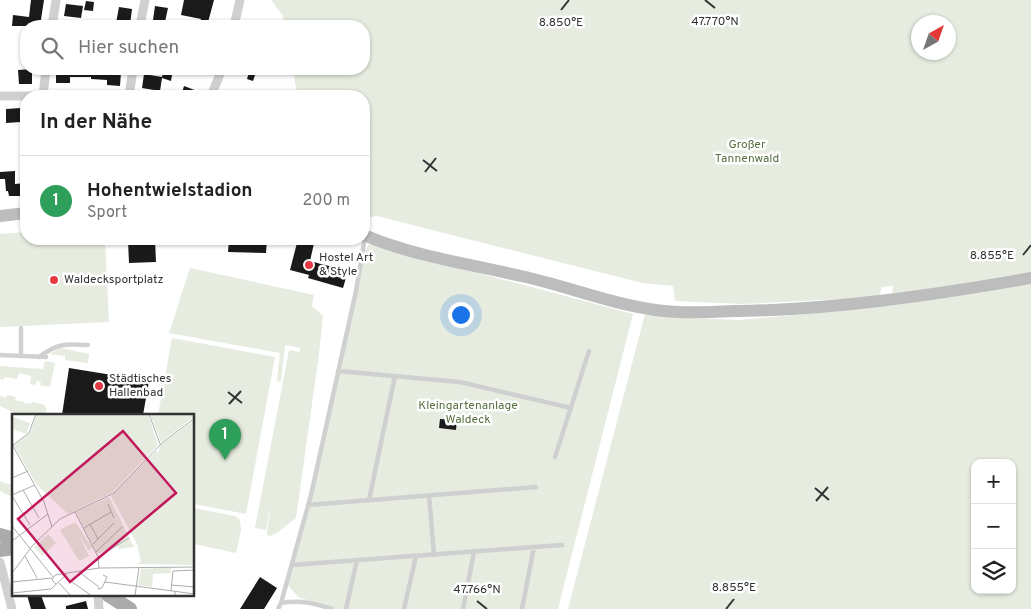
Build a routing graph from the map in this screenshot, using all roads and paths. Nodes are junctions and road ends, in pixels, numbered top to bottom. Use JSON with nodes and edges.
{"nodes":[{"id":1,"x":56,"y":0,"type":"edge"},
{"id":2,"x":145,"y":0,"type":"edge"},
{"id":3,"x":240,"y":0,"type":"edge"},
{"id":4,"x":53,"y":20,"type":"edge"},
{"id":5,"x":141,"y":20,"type":"edge"},
{"id":6,"x":235,"y":20,"type":"edge"},
{"id":7,"x":46,"y":75,"type":"edge"},
{"id":8,"x":132,"y":75,"type":"edge"},
{"id":9,"x":220,"y":75,"type":"edge"},
{"id":10,"x":44,"y":90,"type":"edge"},
{"id":11,"x":130,"y":90,"type":"edge"},
{"id":12,"x":213,"y":90,"type":"edge"},
{"id":13,"x":0,"y":96,"type":"edge"},
{"id":14,"x":20,"y":96,"type":"edge"},
{"id":15,"x":20,"y":214,"type":"edge"},
{"id":16,"x":0,"y":216,"type":"edge"},
{"id":17,"x":370,"y":237,"type":"edge"},
{"id":18,"x":363,"y":245,"type":"edge"},
{"id":19,"x":1031,"y":278,"type":"edge"},
{"id":20,"x":21,"y":328,"type":"dead end"},
{"id":21,"x":88,"y":345,"type":"dead end"},
{"id":22,"x":589,"y":351,"type":"dead end"},
{"id":23,"x":0,"y":355,"type":"edge"},
{"id":24,"x":21,"y":356,"type":"junction"},
{"id":25,"x":39,"y":357,"type":"junction"},
{"id":26,"x":46,"y":357,"type":"dead end"},
{"id":27,"x":338,"y":371,"type":"junction"},
{"id":28,"x":395,"y":376,"type":"junction"},
{"id":29,"x":571,"y":408,"type":"junction"},
{"id":30,"x":555,"y":457,"type":"dead end"},
{"id":31,"x":536,"y":487,"type":"dead end"},
{"id":32,"x":429,"y":495,"type":"junction"},
{"id":33,"x":369,"y":500,"type":"junction"},
{"id":34,"x":308,"y":505,"type":"junction"},
{"id":35,"x":562,"y":545,"type":"dead end"},
{"id":36,"x":534,"y":547,"type":"junction"},
{"id":37,"x":474,"y":552,"type":"junction"},
{"id":38,"x":434,"y":555,"type":"junction"},
{"id":39,"x":416,"y":556,"type":"junction"},
{"id":40,"x":357,"y":560,"type":"junction"},
{"id":41,"x":0,"y":562,"type":"edge"},
{"id":42,"x":292,"y":565,"type":"junction"},
{"id":43,"x":98,"y":596,"type":"edge"},
{"id":44,"x":282,"y":603,"type":"junction"},
{"id":45,"x":12,"y":609,"type":"edge"},
{"id":46,"x":100,"y":609,"type":"edge"},
{"id":47,"x":278,"y":609,"type":"edge"},
{"id":48,"x":332,"y":609,"type":"edge"},
{"id":49,"x":346,"y":609,"type":"edge"},
{"id":50,"x":404,"y":609,"type":"edge"},
{"id":51,"x":463,"y":609,"type":"edge"},
{"id":52,"x":522,"y":609,"type":"edge"}],
"edges":[{"from":1,"to":4,"type":"street"},
{"from":2,"to":5,"type":"street"},
{"from":3,"to":6,"type":"street"},
{"from":7,"to":10,"type":"street"},
{"from":8,"to":11,"type":"street"},
{"from":9,"to":12,"type":"street"},
{"from":13,"to":14,"type":"street"},
{"from":15,"to":16,"type":"main road"},
{"from":17,"to":19,"type":"main road"},
{"from":18,"to":27,"type":"lane"},
{"from":20,"to":24,"type":"lane"},
{"from":21,"to":25,"type":"lane"},
{"from":22,"to":29,"type":"lane"},
{"from":23,"to":24,"type":"lane"},
{"from":24,"to":25,"type":"lane"},
{"from":25,"to":26,"type":"lane"},
{"from":27,"to":28,"type":"lane"},
{"from":27,"to":34,"type":"lane"},
{"from":28,"to":29,"type":"lane"},
{"from":28,"to":33,"type":"lane"},
{"from":29,"to":30,"type":"lane"},
{"from":31,"to":32,"type":"lane"},
{"from":32,"to":33,"type":"lane"},
{"from":32,"to":38,"type":"lane"},
{"from":33,"to":34,"type":"lane"},
{"from":34,"to":42,"type":"lane"},
{"from":35,"to":36,"type":"lane"},
{"from":36,"to":37,"type":"lane"},
{"from":36,"to":52,"type":"lane"},
{"from":37,"to":38,"type":"lane"},
{"from":37,"to":51,"type":"lane"},
{"from":38,"to":39,"type":"lane"},
{"from":39,"to":40,"type":"lane"},
{"from":39,"to":50,"type":"lane"},
{"from":40,"to":42,"type":"lane"},
{"from":40,"to":49,"type":"lane"},
{"from":41,"to":45,"type":"street"},
{"from":42,"to":44,"type":"lane"},
{"from":43,"to":46,"type":"street"},
{"from":44,"to":47,"type":"lane"},
{"from":44,"to":48,"type":"lane"}]}
